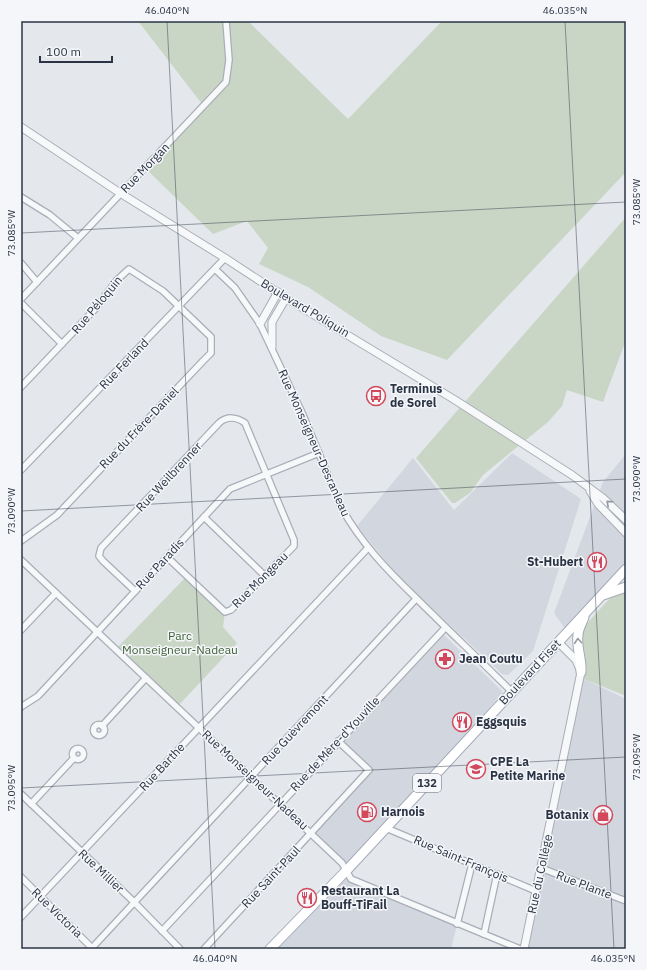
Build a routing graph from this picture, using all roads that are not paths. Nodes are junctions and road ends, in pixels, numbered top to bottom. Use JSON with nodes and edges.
{"nodes":[{"id":1,"x":226,"y":21,"type":"edge"},
{"id":2,"x":21,"y":127,"type":"edge"},
{"id":3,"x":120,"y":194,"type":"junction"},
{"id":4,"x":21,"y":197,"type":"edge"},
{"id":5,"x":78,"y":238,"type":"junction"},
{"id":6,"x":226,"y":258,"type":"junction"},
{"id":7,"x":21,"y":263,"type":"edge"},
{"id":8,"x":215,"y":269,"type":"junction"},
{"id":9,"x":37,"y":282,"type":"junction"},
{"id":10,"x":278,"y":292,"type":"junction"},
{"id":11,"x":286,"y":298,"type":"junction"},
{"id":12,"x":21,"y":299,"type":"edge"},
{"id":13,"x":21,"y":303,"type":"edge"},
{"id":14,"x":180,"y":306,"type":"junction"},
{"id":15,"x":274,"y":316,"type":"junction"},
{"id":16,"x":260,"y":324,"type":"junction"},
{"id":17,"x":62,"y":344,"type":"junction"},
{"id":18,"x":272,"y":347,"type":"junction"},
{"id":19,"x":21,"y":387,"type":"edge"},
{"id":20,"x":319,"y":452,"type":"junction"},
{"id":21,"x":21,"y":470,"type":"edge"},
{"id":22,"x":266,"y":473,"type":"junction"},
{"id":23,"x":589,"y":489,"type":"junction"},
{"id":24,"x":204,"y":517,"type":"junction"},
{"id":25,"x":626,"y":520,"type":"edge"},
{"id":26,"x":626,"y":533,"type":"edge"},
{"id":27,"x":21,"y":541,"type":"edge"},
{"id":28,"x":368,"y":548,"type":"junction"},
{"id":29,"x":167,"y":557,"type":"junction"},
{"id":30,"x":21,"y":560,"type":"edge"},
{"id":31,"x":626,"y":569,"type":"edge"},
{"id":32,"x":265,"y":576,"type":"junction"},
{"id":33,"x":626,"y":587,"type":"edge"},
{"id":34,"x":135,"y":591,"type":"junction"},
{"id":35,"x":56,"y":593,"type":"junction"},
{"id":36,"x":602,"y":595,"type":"junction"},
{"id":37,"x":416,"y":599,"type":"junction"},
{"id":38,"x":587,"y":611,"type":"junction"},
{"id":39,"x":445,"y":628,"type":"junction"},
{"id":40,"x":21,"y":630,"type":"edge"},
{"id":41,"x":97,"y":632,"type":"junction"},
{"id":42,"x":558,"y":642,"type":"junction"},
{"id":43,"x":581,"y":672,"type":"junction"},
{"id":44,"x":146,"y":678,"type":"junction"},
{"id":45,"x":512,"y":692,"type":"junction"},
{"id":46,"x":21,"y":707,"type":"edge"},
{"id":47,"x":102,"y":726,"type":"dead end"},
{"id":48,"x":199,"y":728,"type":"junction"},
{"id":49,"x":338,"y":741,"type":"junction"},
{"id":50,"x":74,"y":758,"type":"dead end"},
{"id":51,"x":251,"y":777,"type":"junction"},
{"id":52,"x":21,"y":794,"type":"edge"},
{"id":53,"x":31,"y":804,"type":"junction"},
{"id":54,"x":279,"y":804,"type":"junction"},
{"id":55,"x":386,"y":828,"type":"junction"},
{"id":56,"x":311,"y":833,"type":"junction"},
{"id":57,"x":81,"y":853,"type":"junction"},
{"id":58,"x":472,"y":864,"type":"junction"},
{"id":59,"x":541,"y":868,"type":"junction"},
{"id":60,"x":347,"y":870,"type":"junction"},
{"id":61,"x":497,"y":874,"type":"junction"},
{"id":62,"x":21,"y":877,"type":"edge"},
{"id":63,"x":536,"y":891,"type":"junction"},
{"id":64,"x":41,"y":896,"type":"junction"},
{"id":65,"x":626,"y":901,"type":"edge"},
{"id":66,"x":134,"y":902,"type":"junction"},
{"id":67,"x":21,"y":917,"type":"edge"},
{"id":68,"x":457,"y":924,"type":"junction"},
{"id":69,"x":162,"y":931,"type":"junction"},
{"id":70,"x":484,"y":934,"type":"junction"},
{"id":71,"x":92,"y":949,"type":"edge"},
{"id":72,"x":180,"y":949,"type":"edge"},
{"id":73,"x":204,"y":949,"type":"edge"},
{"id":74,"x":270,"y":949,"type":"edge"},
{"id":75,"x":520,"y":949,"type":"edge"},
{"id":76,"x":524,"y":949,"type":"edge"}],
"edges":[{"from":1,"to":3,"type":"street","name":"Rue Morgan"},
{"from":2,"to":3,"type":"street","name":"Boulevard Poliquin"},
{"from":3,"to":5,"type":"street","name":"Rue Morgan"},
{"from":3,"to":6,"type":"street","name":"Boulevard Poliquin"},
{"from":4,"to":5,"type":"street"},
{"from":5,"to":9,"type":"street","name":"Rue Morgan"},
{"from":6,"to":8,"type":"street","name":"Rue Ferland"},
{"from":6,"to":10,"type":"street","name":"Boulevard Poliquin"},
{"from":7,"to":9,"type":"street"},
{"from":8,"to":14,"type":"street","name":"Rue Ferland"},
{"from":8,"to":16,"type":"street","name":"Rue Monseigneur-Desranleau"},
{"from":9,"to":12,"type":"street","name":"Rue Morgan"},
{"from":10,"to":11,"type":"street","name":"Boulevard Poliquin"},
{"from":10,"to":16,"type":"street"},
{"from":11,"to":15,"type":"street"},
{"from":11,"to":23,"type":"street","name":"Boulevard Poliquin"},
{"from":13,"to":17,"type":"street"},
{"from":14,"to":17,"type":"street","name":"Rue Péloquin"},
{"from":14,"to":21,"type":"street","name":"Rue Ferland"},
{"from":14,"to":27,"type":"street","name":"Rue du Frère-Daniel"},
{"from":15,"to":16,"type":"street"},
{"from":15,"to":18,"type":"street"},
{"from":16,"to":18,"type":"street","name":"Rue Monseigneur-Desranleau"},
{"from":17,"to":19,"type":"street","name":"Rue Péloquin"},
{"from":18,"to":20,"type":"street","name":"Rue Monseigneur-Desranleau"},
{"from":20,"to":22,"type":"street","name":"Rue Paradis"},
{"from":20,"to":28,"type":"street","name":"Rue Monseigneur-Desranleau"},
{"from":22,"to":24,"type":"street","name":"Rue Paradis"},
{"from":22,"to":32,"type":"street","name":"Rue Mongeau"},
{"from":22,"to":34,"type":"street","name":"Rue Weilbrenner"},
{"from":25,"to":23,"type":"street","name":"Boulevard Poliquin","one_way":true},
{"from":23,"to":26,"type":"street","name":"Boulevard Poliquin"},
{"from":24,"to":29,"type":"street","name":"Rue Paradis"},
{"from":24,"to":32,"type":"street"},
{"from":28,"to":37,"type":"street","name":"Rue Monseigneur-Desranleau"},
{"from":28,"to":48,"type":"street","name":"Rue Barthe"},
{"from":29,"to":32,"type":"street","name":"Rue Mongeau"},
{"from":29,"to":34,"type":"street","name":"Rue Paradis"},
{"from":30,"to":35,"type":"street","name":"Rue Monseigneur-Nadeau"},
{"from":31,"to":36,"type":"main road","name":"Boulevard Fiset","number":"132"},
{"from":33,"to":36,"type":"main road"},
{"from":34,"to":41,"type":"street","name":"Rue Paradis"},
{"from":35,"to":40,"type":"street"},
{"from":35,"to":41,"type":"street","name":"Rue Monseigneur-Nadeau"},
{"from":36,"to":38,"type":"main road","name":"Boulevard Fiset","number":"132"},
{"from":37,"to":39,"type":"street","name":"Rue Monseigneur-Desranleau"},
{"from":37,"to":51,"type":"street","name":"Rue Guèvremont"},
{"from":38,"to":42,"type":"main road","name":"Boulevard Fiset","number":"132"},
{"from":43,"to":38,"type":"main road","one_way":true},
{"from":39,"to":45,"type":"street","name":"Rue Monseigneur-Desranleau"},
{"from":39,"to":49,"type":"street","name":"Rue de Mère-d'Youville"},
{"from":41,"to":44,"type":"street","name":"Rue Monseigneur-Nadeau"},
{"from":41,"to":46,"type":"street","name":"Rue Paradis"},
{"from":42,"to":43,"type":"street"},
{"from":42,"to":45,"type":"main road","name":"Boulevard Fiset","number":"132"},
{"from":43,"to":59,"type":"street","name":"Rue du Collège"},
{"from":44,"to":47,"type":"street"},
{"from":44,"to":48,"type":"street","name":"Rue Monseigneur-Nadeau"},
{"from":45,"to":55,"type":"main road","name":"Boulevard Fiset","number":"132"},
{"from":48,"to":51,"type":"street","name":"Rue Monseigneur-Nadeau"},
{"from":48,"to":57,"type":"street","name":"Rue Barthe"},
{"from":49,"to":54,"type":"street","name":"Rue de Mère-d'Youville"},
{"from":49,"to":56,"type":"street","name":"Rue Saint-Paul"},
{"from":50,"to":53,"type":"street"},
{"from":51,"to":54,"type":"street","name":"Rue Monseigneur-Nadeau"},
{"from":51,"to":66,"type":"street","name":"Rue Guèvremont"},
{"from":52,"to":53,"type":"street","name":"Rue Millier"},
{"from":53,"to":57,"type":"street","name":"Rue Millier"},
{"from":54,"to":56,"type":"street","name":"Rue Monseigneur-Nadeau"},
{"from":54,"to":69,"type":"street","name":"Rue de Mère-d'Youville"},
{"from":55,"to":58,"type":"street","name":"Rue Saint-François"},
{"from":55,"to":60,"type":"main road","name":"Boulevard Fiset","number":"132"},
{"from":56,"to":60,"type":"street","name":"Rue Monseigneur-Nadeau"},
{"from":56,"to":73,"type":"street","name":"Rue Saint-Paul"},
{"from":57,"to":64,"type":"street","name":"Rue Barthe"},
{"from":57,"to":66,"type":"street","name":"Rue Millier"},
{"from":58,"to":61,"type":"street","name":"Rue Saint-François"},
{"from":58,"to":68,"type":"street"},
{"from":59,"to":63,"type":"street","name":"Rue du Collège"},
{"from":59,"to":65,"type":"street","name":"Rue Plante"},
{"from":60,"to":68,"type":"street","name":"Rue Monseigneur-Nadeau"},
{"from":60,"to":74,"type":"main road","name":"Boulevard Fiset","number":"132"},
{"from":61,"to":63,"type":"street","name":"Rue Saint-François"},
{"from":61,"to":70,"type":"street"},
{"from":62,"to":64,"type":"street","name":"Rue Victoria"},
{"from":63,"to":76,"type":"street","name":"Rue du Collège"},
{"from":64,"to":67,"type":"street","name":"Rue Barthe"},
{"from":64,"to":71,"type":"street","name":"Rue Victoria"},
{"from":66,"to":69,"type":"street","name":"Rue Millier"},
{"from":66,"to":71,"type":"street","name":"Rue Guèvremont"},
{"from":68,"to":70,"type":"street","name":"Rue Monseigneur-Nadeau"},
{"from":69,"to":72,"type":"street","name":"Rue Millier"},
{"from":70,"to":75,"type":"street","name":"Rue Monseigneur-Nadeau"}]}
